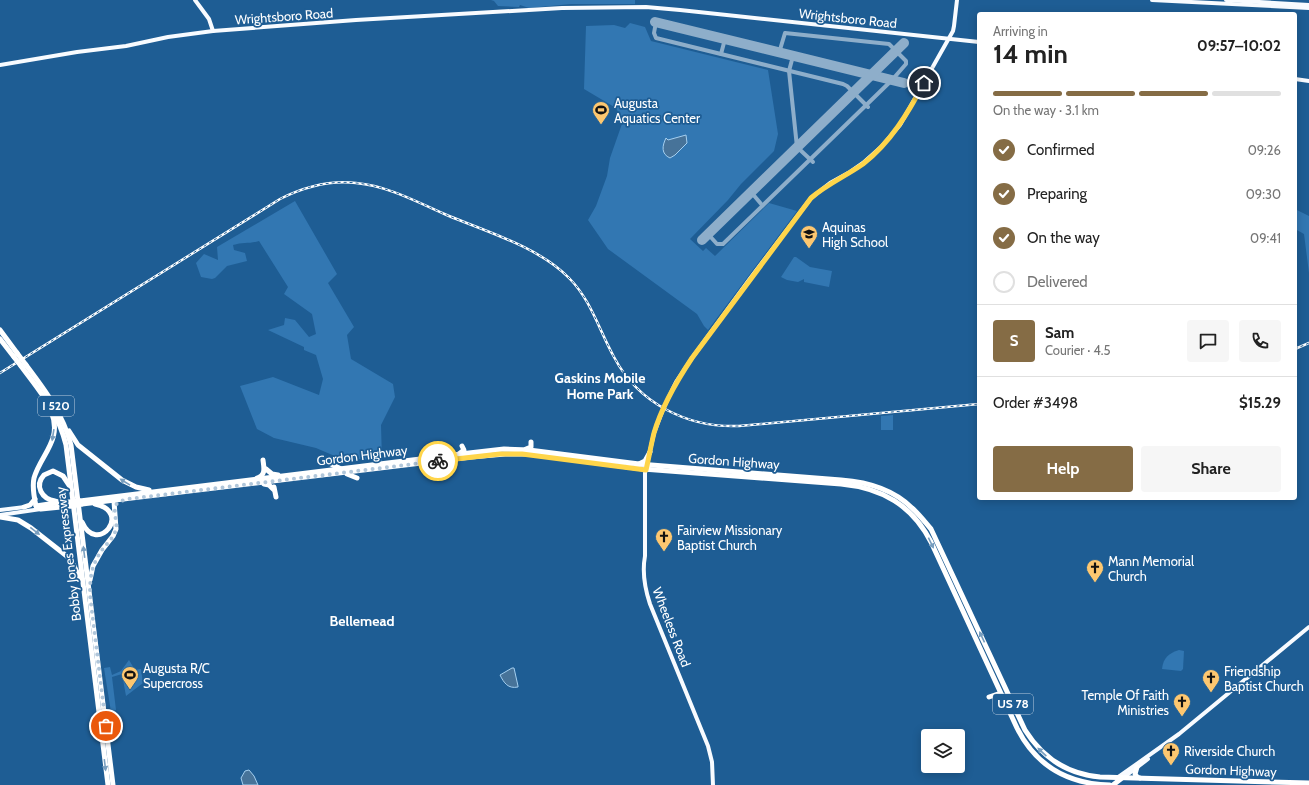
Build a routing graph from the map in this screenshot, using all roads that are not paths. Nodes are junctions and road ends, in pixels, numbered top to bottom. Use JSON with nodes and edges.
{"nodes":[{"id":1,"x":195,"y":0,"type":"edge"},
{"id":2,"x":957,"y":0,"type":"edge"},
{"id":3,"x":1152,"y":0,"type":"edge"},
{"id":4,"x":1226,"y":0,"type":"edge"},
{"id":5,"x":1309,"y":5,"type":"edge"},
{"id":6,"x":1309,"y":8,"type":"edge"},
{"id":7,"x":213,"y":31,"type":"junction"},
{"id":8,"x":949,"y":39,"type":"junction"},
{"id":9,"x":977,"y":42,"type":"edge"},
{"id":10,"x":0,"y":65,"type":"edge"},
{"id":11,"x":1297,"y":80,"type":"edge"},
{"id":12,"x":1309,"y":81,"type":"edge"},
{"id":13,"x":0,"y":330,"type":"edge"},
{"id":14,"x":0,"y":339,"type":"edge"},
{"id":15,"x":16,"y":355,"type":"junction"},
{"id":16,"x":24,"y":366,"type":"junction"},
{"id":17,"x":36,"y":386,"type":"junction"},
{"id":18,"x":44,"y":388,"type":"junction"},
{"id":19,"x":531,"y":442,"type":"dead end"},
{"id":20,"x":462,"y":446,"type":"dead end"},
{"id":21,"x":523,"y":449,"type":"junction"},
{"id":22,"x":650,"y":452,"type":"junction"},
{"id":23,"x":458,"y":454,"type":"junction"},
{"id":24,"x":478,"y":456,"type":"junction"},
{"id":25,"x":556,"y":458,"type":"junction"},
{"id":26,"x":263,"y":460,"type":"dead end"},
{"id":27,"x":551,"y":462,"type":"dead end"},
{"id":28,"x":474,"y":463,"type":"dead end"},
{"id":29,"x":635,"y":464,"type":"junction"},
{"id":30,"x":647,"y":467,"type":"junction"},
{"id":31,"x":266,"y":469,"type":"dead end"},
{"id":32,"x":282,"y":478,"type":"junction"},
{"id":33,"x":244,"y":480,"type":"junction"},
{"id":34,"x":235,"y":486,"type":"junction"},
{"id":35,"x":176,"y":489,"type":"junction"},
{"id":36,"x":273,"y":489,"type":"dead end"},
{"id":37,"x":106,"y":497,"type":"junction"},
{"id":38,"x":276,"y":498,"type":"dead end"},
{"id":39,"x":35,"y":499,"type":"junction"},
{"id":40,"x":128,"y":499,"type":"junction"},
{"id":41,"x":114,"y":501,"type":"junction"},
{"id":42,"x":68,"y":502,"type":"junction"},
{"id":43,"x":83,"y":504,"type":"junction"},
{"id":44,"x":36,"y":506,"type":"junction"},
{"id":45,"x":24,"y":507,"type":"junction"},
{"id":46,"x":114,"y":508,"type":"junction"},
{"id":47,"x":41,"y":509,"type":"junction"},
{"id":48,"x":0,"y":510,"type":"edge"},
{"id":49,"x":0,"y":516,"type":"edge"},
{"id":50,"x":90,"y":595,"type":"junction"},
{"id":51,"x":86,"y":614,"type":"junction"},
{"id":52,"x":1309,"y":627,"type":"edge"},
{"id":53,"x":999,"y":673,"type":"junction"},
{"id":54,"x":1005,"y":675,"type":"dead end"},
{"id":55,"x":989,"y":697,"type":"dead end"},
{"id":56,"x":1003,"y":698,"type":"junction"},
{"id":57,"x":1160,"y":748,"type":"junction"},
{"id":58,"x":1055,"y":756,"type":"dead end"},
{"id":59,"x":1137,"y":767,"type":"junction"},
{"id":60,"x":1068,"y":770,"type":"junction"},
{"id":61,"x":1119,"y":778,"type":"junction"},
{"id":62,"x":1142,"y":779,"type":"junction"},
{"id":63,"x":1309,"y":783,"type":"edge"},
{"id":64,"x":1090,"y":784,"type":"edge"},
{"id":65,"x":108,"y":785,"type":"edge"},
{"id":66,"x":113,"y":785,"type":"edge"},
{"id":67,"x":713,"y":785,"type":"edge"},
{"id":68,"x":1108,"y":785,"type":"edge"},
{"id":69,"x":1113,"y":785,"type":"edge"}],
"edges":[{"from":1,"to":7,"type":"main road"},
{"from":2,"to":8,"type":"main road","name":"Wheeless Road"},
{"from":3,"to":6,"type":"main road"},
{"from":4,"to":5,"type":"main road"},
{"from":7,"to":8,"type":"main road","name":"Wrightsboro Road"},
{"from":7,"to":10,"type":"main road","name":"Wrightsboro Road"},
{"from":8,"to":9,"type":"main road","name":"Wrightsboro Road"},
{"from":8,"to":22,"type":"main road","name":"Wheeless Road","bridge":true},
{"from":11,"to":12,"type":"main road"},
{"from":13,"to":15,"type":"highway","name":"Bobby Jones Expressway","number":"I 520"},
{"from":14,"to":15,"type":"highway","name":"Bobby Jones Expressway","number":"I 520"},
{"from":15,"to":16,"type":"highway","name":"Bobby Jones Expressway","number":"I 520","bridge":true},
{"from":16,"to":17,"type":"highway","name":"Bobby Jones Expressway","number":"I 520"},
{"from":16,"to":18,"type":"highway","name":"Bobby Jones Expressway","number":"I 520"},
{"from":17,"to":39,"type":"highway","one_way":true},
{"from":17,"to":42,"type":"highway","name":"Bobby Jones Expressway","number":"I 520"},
{"from":35,"to":18,"type":"highway","one_way":true},
{"from":18,"to":43,"type":"highway","name":"Bobby Jones Expressway","number":"I 520"},
{"from":19,"to":21,"type":"highway"},
{"from":20,"to":23,"type":"highway"},
{"from":21,"to":23,"type":"highway","name":"Gordon Highway","number":"US 78"},
{"from":21,"to":29,"type":"highway","name":"Gordon Highway","number":"US 78"},
{"from":22,"to":29,"type":"highway"},
{"from":22,"to":30,"type":"main road","name":"Wheeless Road"},
{"from":23,"to":32,"type":"highway","name":"Gordon Highway","number":"US 78"},
{"from":24,"to":25,"type":"highway","name":"Gordon Highway","number":"US 78"},
{"from":24,"to":28,"type":"highway"},
{"from":24,"to":32,"type":"highway","name":"Gordon Highway","number":"US 78"},
{"from":25,"to":27,"type":"highway"},
{"from":25,"to":30,"type":"highway","name":"Gordon Highway","number":"US 78"},
{"from":26,"to":33,"type":"highway"},
{"from":29,"to":30,"type":"highway","name":"Gordon Highway","number":"US 78"},
{"from":53,"to":30,"type":"highway","name":"Gordon Highway","number":"US 78","one_way":true},
{"from":30,"to":56,"type":"highway","name":"Gordon Highway","number":"US 78","one_way":true},
{"from":30,"to":67,"type":"main road","name":"Wheeless Road"},
{"from":31,"to":32,"type":"highway"},
{"from":32,"to":33,"type":"highway","name":"Gordon Highway","number":"US 78"},
{"from":32,"to":34,"type":"highway","name":"Gordon Highway","number":"US 78"},
{"from":32,"to":38,"type":"highway"},
{"from":33,"to":35,"type":"highway","name":"Gordon Highway","number":"US 78"},
{"from":34,"to":36,"type":"highway"},
{"from":34,"to":40,"type":"highway","name":"Gordon Highway","number":"US 78"},
{"from":35,"to":37,"type":"highway","name":"Gordon Highway","number":"US 78"},
{"from":37,"to":41,"type":"highway"},
{"from":37,"to":43,"type":"highway","name":"Gordon Highway","number":"US 78"},
{"from":39,"to":44,"type":"highway"},
{"from":39,"to":45,"type":"highway"},
{"from":40,"to":41,"type":"highway","name":"Gordon Highway","number":"US 78"},
{"from":40,"to":46,"type":"highway"},
{"from":41,"to":43,"type":"highway","name":"Gordon Highway","number":"US 78"},
{"from":41,"to":46,"type":"highway"},
{"from":42,"to":42,"type":"highway"},
{"from":42,"to":43,"type":"highway","name":"Gordon Highway","number":"US 78","bridge":true},
{"from":42,"to":44,"type":"highway","name":"Gordon Highway","number":"US 78"},
{"from":42,"to":47,"type":"highway","name":"Gordon Highway","number":"US 78"},
{"from":42,"to":51,"type":"highway","name":"Bobby Jones Expressway","number":"I 520"},
{"from":43,"to":43,"type":"highway"},
{"from":50,"to":43,"type":"highway","name":"Bobby Jones Expressway","number":"I 520","one_way":true},
{"from":44,"to":45,"type":"main road","name":"Gordon Highway","number":"US 78"},
{"from":44,"to":47,"type":"highway"},
{"from":45,"to":48,"type":"main road","name":"Gordon Highway","number":"US 78"},
{"from":46,"to":50,"type":"highway"},
{"from":47,"to":49,"type":"main road","name":"Gordon Highway","number":"US 78"},
{"from":49,"to":51,"type":"highway","one_way":true},
{"from":50,"to":66,"type":"highway","name":"Bobby Jones Expressway","number":"I 520"},
{"from":51,"to":65,"type":"highway","name":"Bobby Jones Expressway","number":"I 520","one_way":true},
{"from":52,"to":57,"type":"main road"},
{"from":53,"to":54,"type":"highway"},
{"from":60,"to":53,"type":"highway","name":"Gordon Highway","number":"US 78","one_way":true},
{"from":55,"to":56,"type":"highway"},
{"from":56,"to":64,"type":"highway","name":"Gordon Highway","number":"US 78"},
{"from":57,"to":59,"type":"main road"},
{"from":57,"to":61,"type":"main road"},
{"from":58,"to":60,"type":"highway"},
{"from":59,"to":61,"type":"main road"},
{"from":59,"to":62,"type":"highway"},
{"from":60,"to":61,"type":"highway","name":"Gordon Highway","number":"US 78"},
{"from":61,"to":62,"type":"highway","name":"Gordon Highway"},
{"from":61,"to":68,"type":"highway"},
{"from":61,"to":69,"type":"highway"},
{"from":62,"to":63,"type":"highway","name":"Gordon Highway"},
{"from":64,"to":68,"type":"highway","name":"Gordon Highway","number":"US 78"}]}
